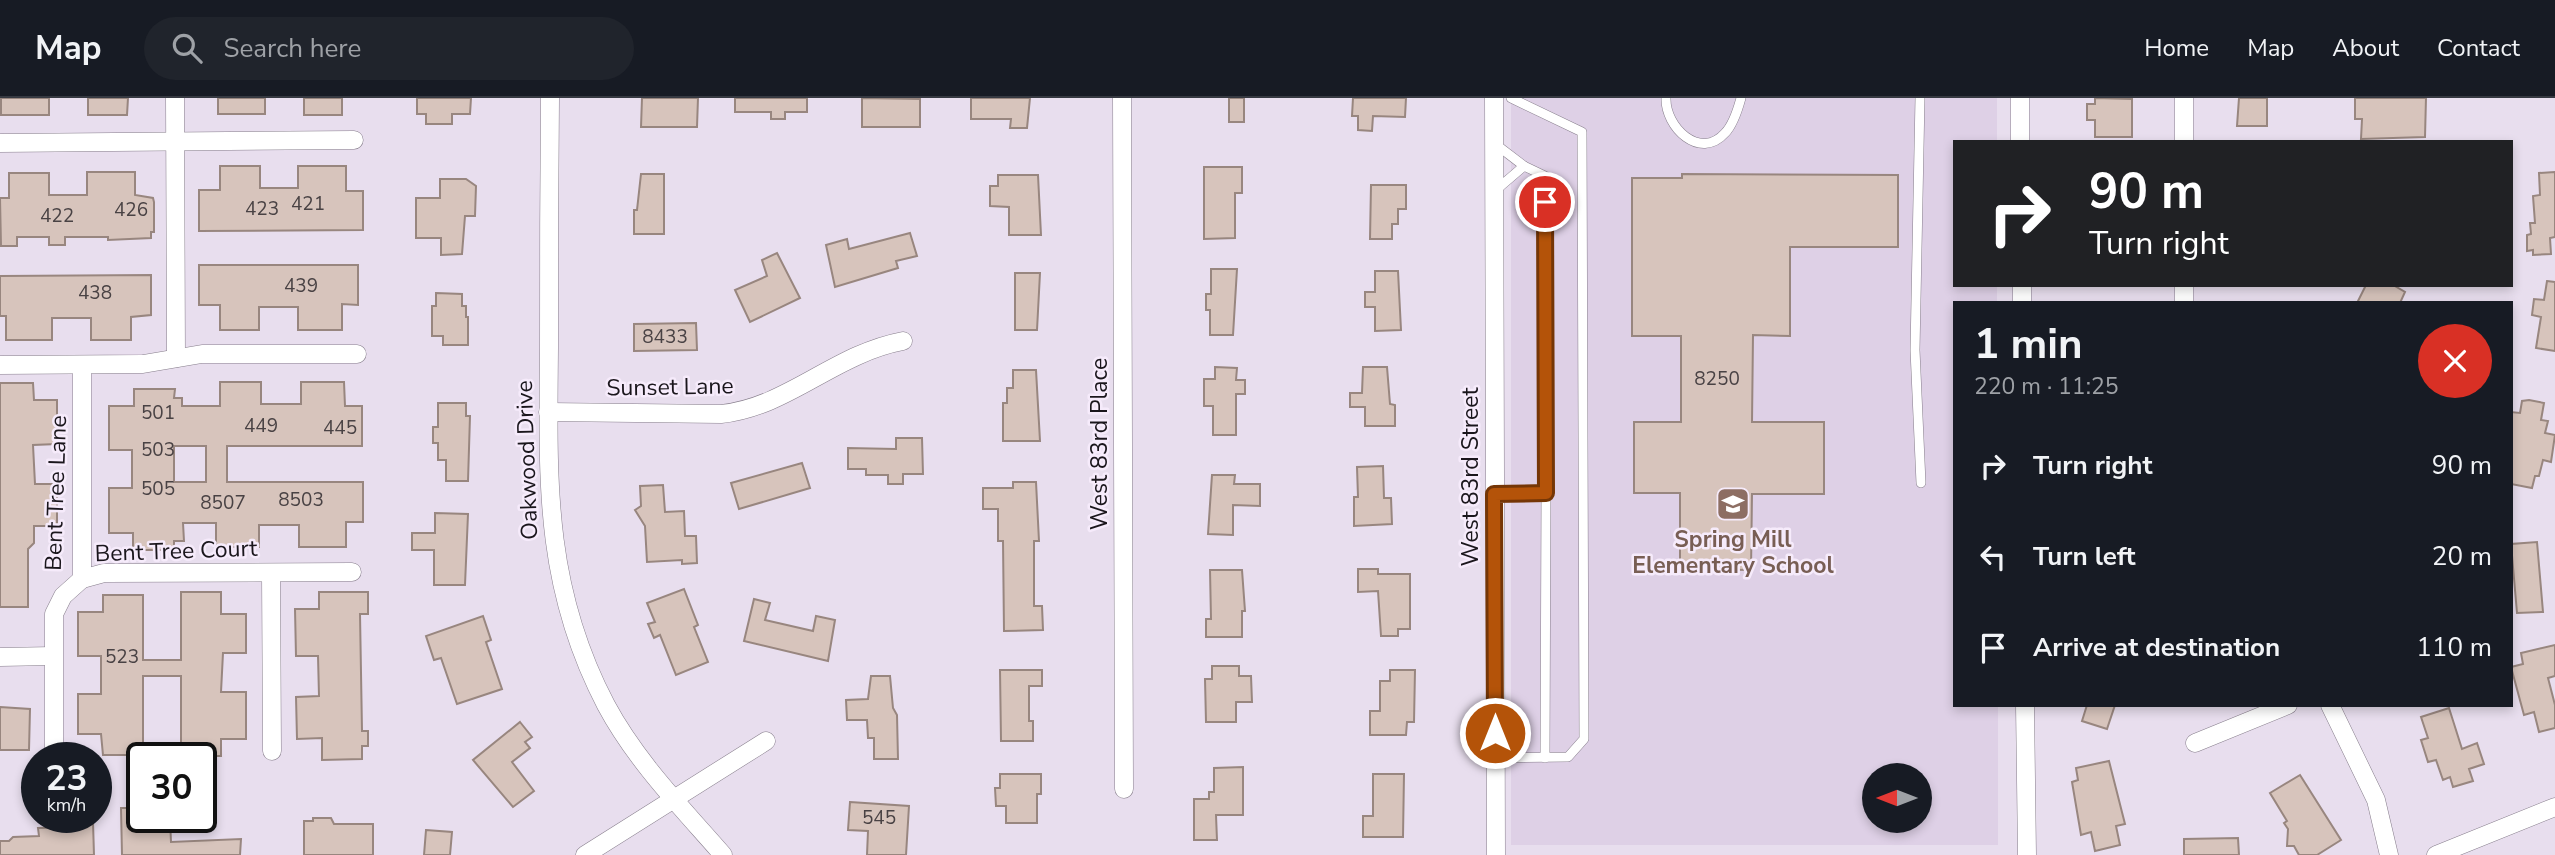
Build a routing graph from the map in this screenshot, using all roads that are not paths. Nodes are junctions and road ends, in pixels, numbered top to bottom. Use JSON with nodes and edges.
{"nodes":[{"id":1,"x":175,"y":98,"type":"edge"},
{"id":2,"x":550,"y":98,"type":"edge"},
{"id":3,"x":1122,"y":98,"type":"edge"},
{"id":4,"x":1494,"y":98,"type":"edge"},
{"id":5,"x":1511,"y":98,"type":"edge"},
{"id":6,"x":1666,"y":98,"type":"edge"},
{"id":7,"x":1741,"y":98,"type":"edge"},
{"id":8,"x":1920,"y":98,"type":"edge"},
{"id":9,"x":2020,"y":98,"type":"edge"},
{"id":10,"x":2184,"y":98,"type":"edge"},
{"id":11,"x":354,"y":140,"type":"dead end"},
{"id":12,"x":2020,"y":140,"type":"edge"},
{"id":13,"x":2184,"y":140,"type":"edge"},
{"id":14,"x":174,"y":141,"type":"junction"},
{"id":15,"x":0,"y":143,"type":"edge"},
{"id":16,"x":1494,"y":143,"type":"junction"},
{"id":17,"x":1524,"y":166,"type":"junction"},
{"id":18,"x":1494,"y":192,"type":"junction"},
{"id":19,"x":903,"y":341,"type":"dead end"},
{"id":20,"x":357,"y":354,"type":"dead end"},
{"id":21,"x":176,"y":358,"type":"junction"},
{"id":22,"x":0,"y":365,"type":"edge"},
{"id":23,"x":82,"y":365,"type":"junction"},
{"id":24,"x":548,"y":412,"type":"junction"},
{"id":25,"x":1921,"y":483,"type":"dead end"},
{"id":26,"x":1546,"y":493,"type":"junction"},
{"id":27,"x":1494,"y":494,"type":"junction"},
{"id":28,"x":352,"y":572,"type":"dead end"},
{"id":29,"x":271,"y":573,"type":"junction"},
{"id":30,"x":82,"y":579,"type":"junction"},
{"id":31,"x":53,"y":656,"type":"junction"},
{"id":32,"x":0,"y":657,"type":"edge"},
{"id":33,"x":2025,"y":707,"type":"edge"},
{"id":34,"x":2283,"y":707,"type":"edge"},
{"id":35,"x":2331,"y":707,"type":"edge"},
{"id":36,"x":766,"y":741,"type":"dead end"},
{"id":37,"x":54,"y":742,"type":"edge"},
{"id":38,"x":2195,"y":743,"type":"dead end"},
{"id":39,"x":272,"y":751,"type":"dead end"},
{"id":40,"x":1495,"y":758,"type":"junction"},
{"id":41,"x":1545,"y":758,"type":"junction"},
{"id":42,"x":1124,"y":789,"type":"dead end"},
{"id":43,"x":674,"y":799,"type":"junction"},
{"id":44,"x":2555,"y":807,"type":"edge"},
{"id":45,"x":585,"y":855,"type":"edge"},
{"id":46,"x":723,"y":855,"type":"edge"},
{"id":47,"x":1496,"y":855,"type":"edge"},
{"id":48,"x":2027,"y":855,"type":"edge"},
{"id":49,"x":2389,"y":855,"type":"edge"},
{"id":50,"x":2436,"y":855,"type":"edge"}],
"edges":[{"from":1,"to":14,"type":"street"},
{"from":2,"to":24,"type":"street","name":"Oakwood Drive"},
{"from":3,"to":42,"type":"street","name":"West 83rd Place"},
{"from":4,"to":16,"type":"street","name":"West 83rd Street"},
{"from":5,"to":41,"type":"lane"},
{"from":6,"to":7,"type":"lane"},
{"from":8,"to":25,"type":"lane"},
{"from":9,"to":12,"type":"street"},
{"from":10,"to":13,"type":"street"},
{"from":11,"to":14,"type":"street"},
{"from":14,"to":15,"type":"street"},
{"from":14,"to":21,"type":"street"},
{"from":16,"to":17,"type":"lane"},
{"from":16,"to":18,"type":"street","name":"West 83rd Street"},
{"from":17,"to":18,"type":"lane"},
{"from":17,"to":26,"type":"lane"},
{"from":18,"to":27,"type":"street","name":"West 83rd Street"},
{"from":19,"to":24,"type":"street","name":"Sunset Lane"},
{"from":20,"to":21,"type":"street"},
{"from":21,"to":23,"type":"street"},
{"from":22,"to":23,"type":"street"},
{"from":23,"to":30,"type":"street","name":"Bent Tree Lane"},
{"from":24,"to":43,"type":"street","name":"Oakwood Drive"},
{"from":26,"to":27,"type":"lane"},
{"from":26,"to":41,"type":"lane"},
{"from":27,"to":40,"type":"street","name":"West 83rd Street"},
{"from":28,"to":29,"type":"street","name":"Bent Tree Court"},
{"from":29,"to":30,"type":"street","name":"Bent Tree Court"},
{"from":29,"to":39,"type":"street","name":"Bent Tree Court"},
{"from":30,"to":31,"type":"street","name":"Bent Tree Lane"},
{"from":31,"to":32,"type":"street"},
{"from":31,"to":37,"type":"street","name":"Bent Tree Lane"},
{"from":33,"to":48,"type":"street"},
{"from":34,"to":38,"type":"street"},
{"from":35,"to":49,"type":"street"},
{"from":36,"to":43,"type":"street"},
{"from":40,"to":41,"type":"lane"},
{"from":40,"to":47,"type":"street","name":"West 83rd Street"},
{"from":43,"to":45,"type":"street"},
{"from":43,"to":46,"type":"street","name":"Oakwood Drive"},
{"from":44,"to":50,"type":"street"}]}
